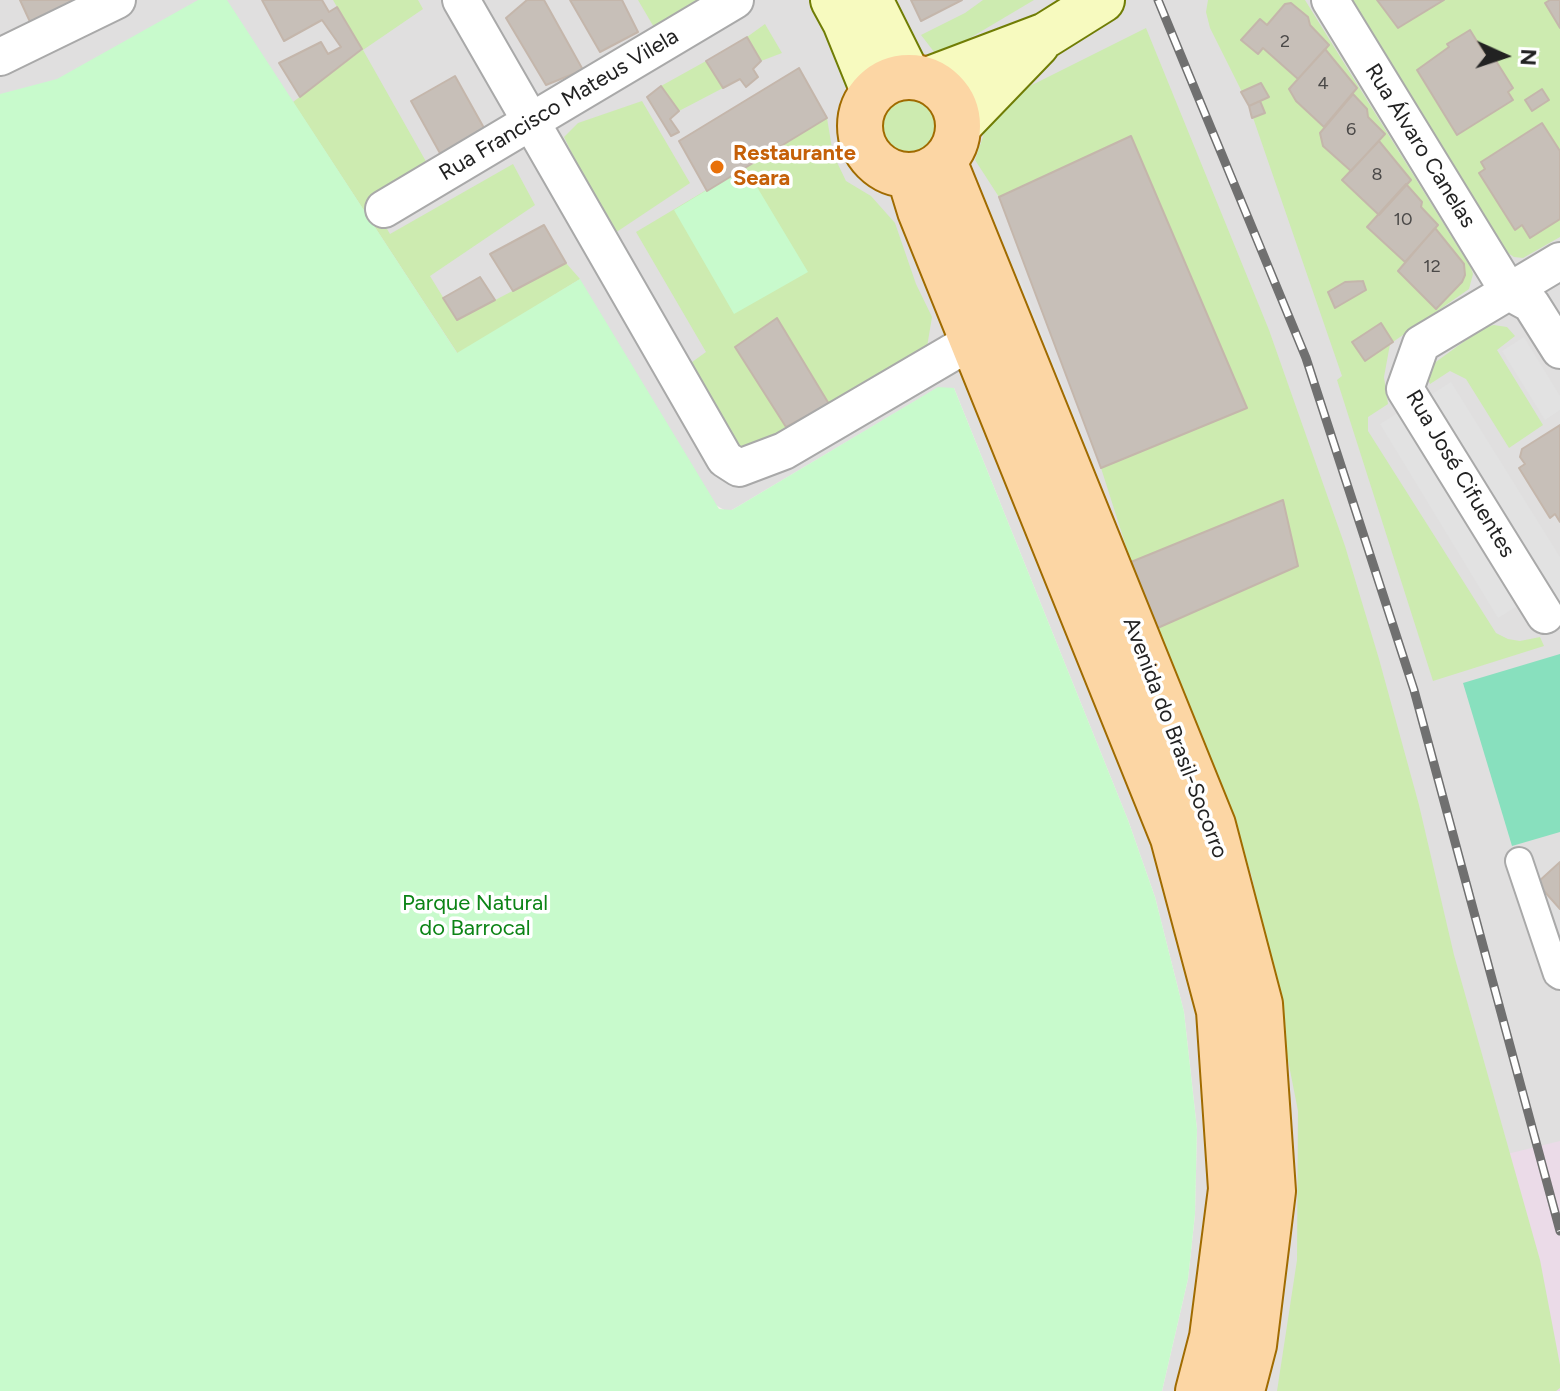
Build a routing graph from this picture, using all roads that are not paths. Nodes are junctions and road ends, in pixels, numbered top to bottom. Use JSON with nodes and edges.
{"nodes":[{"id":1,"x":117,"y":0,"type":"edge"},
{"id":2,"x":461,"y":0,"type":"edge"},
{"id":3,"x":735,"y":0,"type":"edge"},
{"id":4,"x":833,"y":0,"type":"edge"},
{"id":5,"x":870,"y":0,"type":"edge"},
{"id":6,"x":1102,"y":0,"type":"edge"},
{"id":7,"x":1330,"y":0,"type":"edge"},
{"id":8,"x":1046,"y":35,"type":"junction"},
{"id":9,"x":0,"y":57,"type":"edge"},
{"id":10,"x":903,"y":82,"type":"junction"},
{"id":11,"x":532,"y":122,"type":"junction"},
{"id":12,"x":937,"y":154,"type":"junction"},
{"id":13,"x":384,"y":209,"type":"dead end"},
{"id":14,"x":1560,"y":261,"type":"edge"},
{"id":15,"x":1509,"y":292,"type":"junction"},
{"id":16,"x":991,"y":330,"type":"junction"},
{"id":17,"x":1560,"y":350,"type":"edge"},
{"id":18,"x":1545,"y":615,"type":"dead end"},
{"id":19,"x":1519,"y":861,"type":"dead end"},
{"id":20,"x":1560,"y":976,"type":"edge"},
{"id":21,"x":1198,"y":1391,"type":"edge"},
{"id":22,"x":1242,"y":1391,"type":"edge"}],
"edges":[{"from":1,"to":9,"type":"street"},
{"from":2,"to":11,"type":"street"},
{"from":3,"to":11,"type":"street","name":"Rua Francisco Mateus Vilela"},
{"from":4,"to":10,"type":"main road"},
{"from":5,"to":10,"type":"main road"},
{"from":6,"to":8,"type":"main road"},
{"from":7,"to":15,"type":"street","name":"Rua Álvaro Canelas"},
{"from":8,"to":10,"type":"main road"},
{"from":8,"to":12,"type":"main road"},
{"from":10,"to":12,"type":"main road"},
{"from":10,"to":12,"type":"main road"},
{"from":11,"to":13,"type":"street","name":"Rua Francisco Mateus Vilela"},
{"from":11,"to":16,"type":"street"},
{"from":12,"to":16,"type":"main road","name":"Avenida do Brasil-Socorro"},
{"from":14,"to":15,"type":"street","name":"Rua José Cifuentes"},
{"from":15,"to":17,"type":"street","name":"Rua Álvaro Canelas"},
{"from":15,"to":18,"type":"street","name":"Rua José Cifuentes"},
{"from":16,"to":21,"type":"main road","name":"Avenida do Brasil-Socorro"},
{"from":16,"to":22,"type":"main road","name":"Avenida do Brasil-Socorro"},
{"from":19,"to":20,"type":"street"}]}
